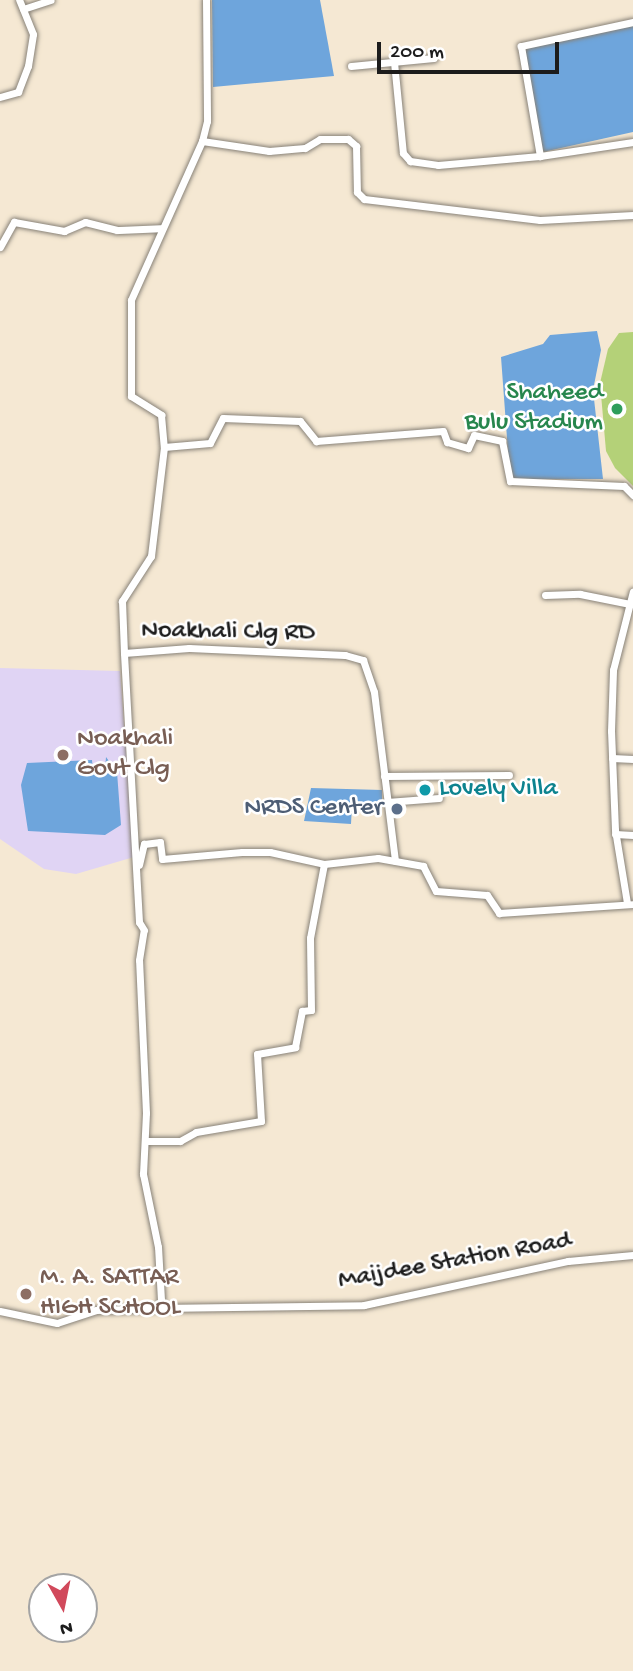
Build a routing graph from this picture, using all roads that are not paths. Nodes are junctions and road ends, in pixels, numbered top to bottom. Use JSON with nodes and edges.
{"nodes":[{"id":1,"x":19,"y":0,"type":"edge"},
{"id":2,"x":51,"y":0,"type":"edge"},
{"id":3,"x":206,"y":0,"type":"edge"},
{"id":4,"x":23,"y":9,"type":"junction"},
{"id":5,"x":633,"y":22,"type":"edge"},
{"id":6,"x":435,"y":58,"type":"dead end"},
{"id":7,"x":394,"y":62,"type":"junction"},
{"id":8,"x":351,"y":66,"type":"dead end"},
{"id":9,"x":0,"y":97,"type":"edge"},
{"id":10,"x":202,"y":141,"type":"junction"},
{"id":11,"x":633,"y":142,"type":"edge"},
{"id":12,"x":540,"y":156,"type":"junction"},
{"id":13,"x":633,"y":215,"type":"edge"},
{"id":14,"x":162,"y":228,"type":"junction"},
{"id":15,"x":0,"y":247,"type":"edge"},
{"id":16,"x":164,"y":447,"type":"junction"},
{"id":17,"x":633,"y":495,"type":"edge"},
{"id":18,"x":633,"y":590,"type":"edge"},
{"id":19,"x":545,"y":595,"type":"dead end"},
{"id":20,"x":630,"y":604,"type":"junction"},
{"id":21,"x":124,"y":653,"type":"junction"},
{"id":22,"x":612,"y":758,"type":"junction"},
{"id":23,"x":633,"y":759,"type":"edge"},
{"id":24,"x":509,"y":775,"type":"dead end"},
{"id":25,"x":384,"y":776,"type":"junction"},
{"id":26,"x":439,"y":797,"type":"dead end"},
{"id":27,"x":387,"y":802,"type":"junction"},
{"id":28,"x":615,"y":834,"type":"junction"},
{"id":29,"x":633,"y":835,"type":"edge"},
{"id":30,"x":396,"y":861,"type":"junction"},
{"id":31,"x":324,"y":864,"type":"junction"},
{"id":32,"x":137,"y":872,"type":"junction"},
{"id":33,"x":630,"y":904,"type":"edge"},
{"id":34,"x":145,"y":1141,"type":"junction"},
{"id":35,"x":633,"y":1255,"type":"edge"},
{"id":36,"x":159,"y":1308,"type":"junction"},
{"id":37,"x":0,"y":1311,"type":"edge"}],
"edges":[{"from":1,"to":4,"type":"street"},
{"from":2,"to":4,"type":"street"},
{"from":3,"to":10,"type":"street","name":"Noakhali Clg RD"},
{"from":4,"to":9,"type":"street"},
{"from":5,"to":12,"type":"street"},
{"from":6,"to":7,"type":"street"},
{"from":7,"to":8,"type":"street"},
{"from":7,"to":12,"type":"street"},
{"from":10,"to":13,"type":"street"},
{"from":10,"to":14,"type":"street","name":"Noakhali Clg RD"},
{"from":11,"to":12,"type":"street"},
{"from":14,"to":15,"type":"street"},
{"from":14,"to":16,"type":"street","name":"Noakhali Clg RD"},
{"from":16,"to":17,"type":"street"},
{"from":16,"to":21,"type":"street","name":"Noakhali Clg RD"},
{"from":18,"to":20,"type":"street"},
{"from":19,"to":20,"type":"street"},
{"from":20,"to":22,"type":"street"},
{"from":21,"to":25,"type":"street","name":"Noakhali Clg RD"},
{"from":21,"to":32,"type":"street"},
{"from":22,"to":23,"type":"street"},
{"from":22,"to":28,"type":"street"},
{"from":24,"to":25,"type":"street"},
{"from":25,"to":27,"type":"street","name":"Noakhali Clg RD"},
{"from":26,"to":27,"type":"street"},
{"from":27,"to":30,"type":"street","name":"Noakhali Clg RD"},
{"from":28,"to":29,"type":"street"},
{"from":28,"to":33,"type":"street"},
{"from":30,"to":31,"type":"street"},
{"from":30,"to":33,"type":"street"},
{"from":31,"to":32,"type":"street"},
{"from":31,"to":34,"type":"street"},
{"from":32,"to":34,"type":"street"},
{"from":34,"to":36,"type":"street"},
{"from":35,"to":36,"type":"street","name":"Maijdee Station Road"},
{"from":36,"to":37,"type":"street","name":"Maijdee Station Road"}]}
